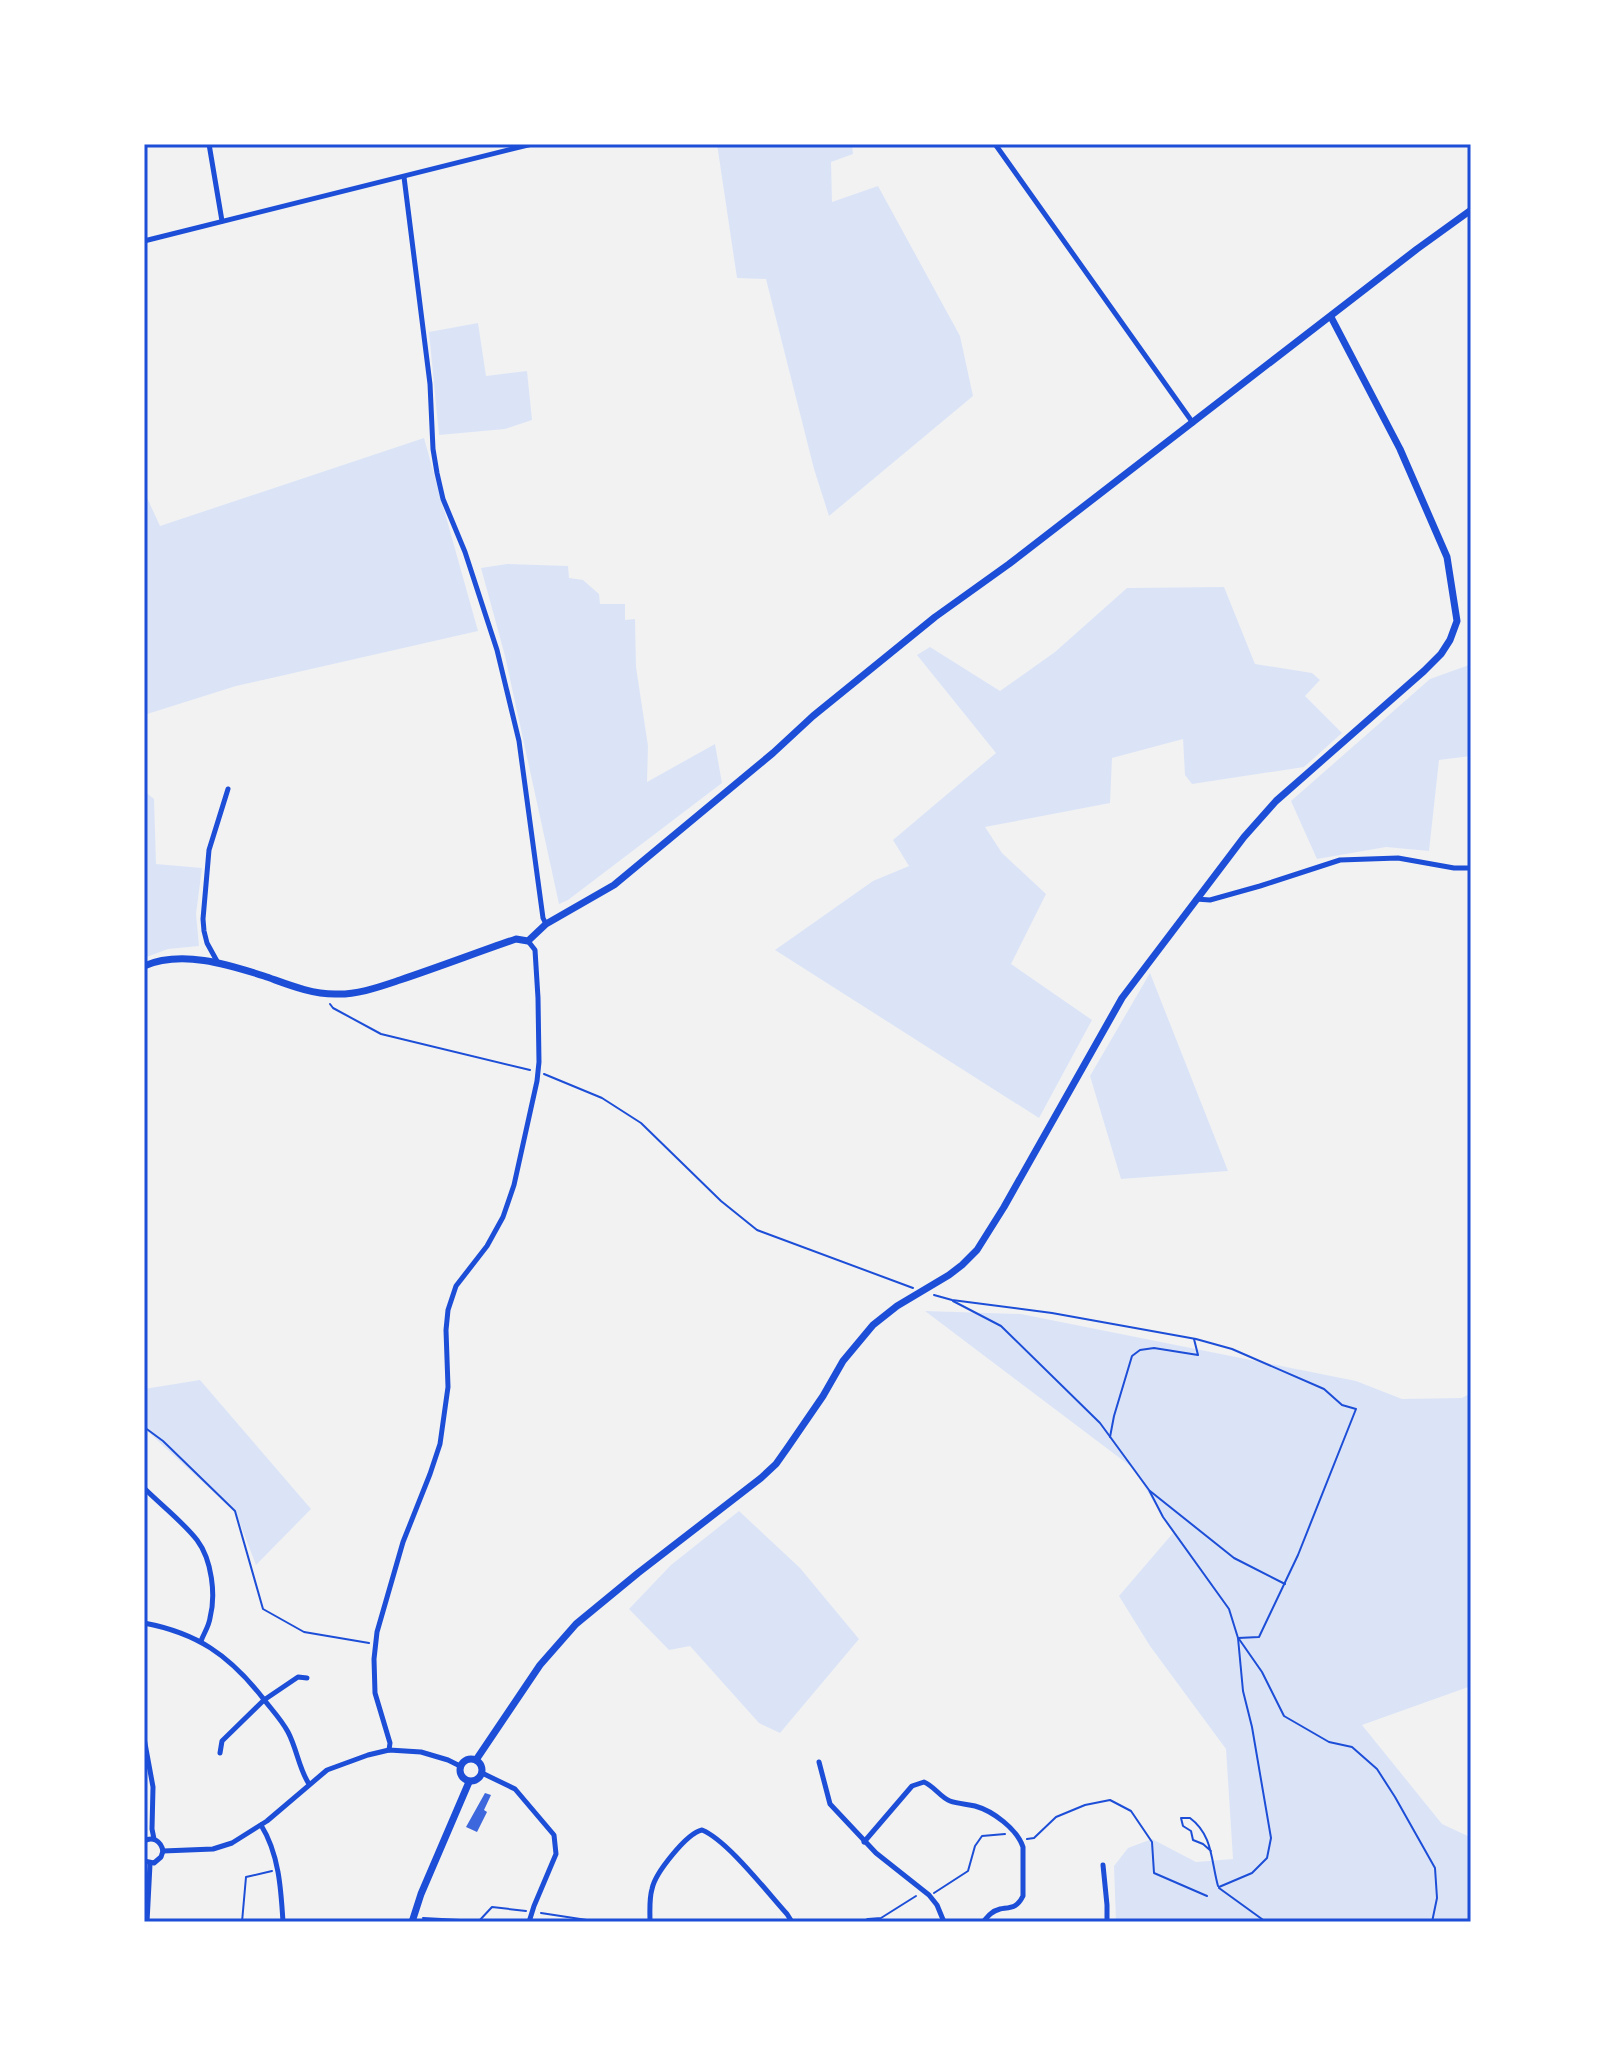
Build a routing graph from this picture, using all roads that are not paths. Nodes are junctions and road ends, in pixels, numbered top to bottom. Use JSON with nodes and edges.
{"nodes":[{"id":1,"x":209,"y":144,"type":"edge"},
{"id":2,"x":532,"y":144,"type":"edge"},
{"id":3,"x":995,"y":144,"type":"edge"},
{"id":4,"x":404,"y":177,"type":"junction"},
{"id":5,"x":1471,"y":210,"type":"edge"},
{"id":6,"x":222,"y":221,"type":"junction"},
{"id":7,"x":144,"y":241,"type":"edge"},
{"id":8,"x":1331,"y":317,"type":"junction"},
{"id":9,"x":1193,"y":423,"type":"junction"},
{"id":10,"x":228,"y":789,"type":"dead end"},
{"id":11,"x":1471,"y":868,"type":"edge"},
{"id":12,"x":1196,"y":899,"type":"junction"},
{"id":13,"x":546,"y":924,"type":"junction"},
{"id":14,"x":528,"y":941,"type":"junction"},
{"id":15,"x":218,"y":964,"type":"junction"},
{"id":16,"x":144,"y":966,"type":"edge"},
{"id":17,"x":144,"y":1488,"type":"edge"},
{"id":18,"x":144,"y":1623,"type":"edge"},
{"id":19,"x":201,"y":1641,"type":"junction"},
{"id":20,"x":307,"y":1678,"type":"dead end"},
{"id":21,"x":264,"y":1700,"type":"junction"},
{"id":22,"x":144,"y":1738,"type":"edge"},
{"id":23,"x":389,"y":1750,"type":"junction"},
{"id":24,"x":220,"y":1753,"type":"dead end"},
{"id":25,"x":476,"y":1760,"type":"junction"},
{"id":26,"x":819,"y":1762,"type":"dead end"},
{"id":27,"x":460,"y":1766,"type":"junction"},
{"id":28,"x":482,"y":1773,"type":"junction"},
{"id":29,"x":469,"y":1782,"type":"junction"},
{"id":30,"x":309,"y":1784,"type":"junction"},
{"id":31,"x":261,"y":1825,"type":"junction"},
{"id":32,"x":154,"y":1839,"type":"junction"},
{"id":33,"x":144,"y":1841,"type":"edge"},
{"id":34,"x":864,"y":1842,"type":"junction"},
{"id":35,"x":163,"y":1851,"type":"junction"},
{"id":36,"x":147,"y":1862,"type":"edge"},
{"id":37,"x":1103,"y":1865,"type":"dead end"},
{"id":38,"x":413,"y":1920,"type":"edge"},
{"id":39,"x":147,"y":1922,"type":"edge"},
{"id":40,"x":283,"y":1922,"type":"edge"},
{"id":41,"x":529,"y":1922,"type":"edge"},
{"id":42,"x":650,"y":1922,"type":"edge"},
{"id":43,"x":792,"y":1922,"type":"edge"},
{"id":44,"x":944,"y":1922,"type":"edge"},
{"id":45,"x":983,"y":1922,"type":"edge"},
{"id":46,"x":1107,"y":1922,"type":"edge"}],
"edges":[{"from":1,"to":6,"type":"street"},
{"from":2,"to":4,"type":"street"},
{"from":3,"to":9,"type":"street"},
{"from":4,"to":6,"type":"street"},
{"from":4,"to":13,"type":"street"},
{"from":5,"to":8,"type":"street"},
{"from":6,"to":7,"type":"street"},
{"from":8,"to":9,"type":"street"},
{"from":8,"to":12,"type":"street"},
{"from":9,"to":13,"type":"street"},
{"from":10,"to":15,"type":"street"},
{"from":11,"to":12,"type":"street"},
{"from":12,"to":25,"type":"street"},
{"from":13,"to":14,"type":"street"},
{"from":14,"to":15,"type":"street"},
{"from":14,"to":23,"type":"street"},
{"from":15,"to":16,"type":"street"},
{"from":17,"to":19,"type":"street"},
{"from":18,"to":19,"type":"street"},
{"from":19,"to":21,"type":"street"},
{"from":20,"to":21,"type":"street"},
{"from":21,"to":24,"type":"street"},
{"from":21,"to":30,"type":"street"},
{"from":22,"to":32,"type":"street"},
{"from":23,"to":27,"type":"street"},
{"from":23,"to":30,"type":"street"},
{"from":25,"to":27,"type":"street"},
{"from":25,"to":28,"type":"street"},
{"from":26,"to":34,"type":"street"},
{"from":27,"to":29,"type":"street"},
{"from":28,"to":29,"type":"street"},
{"from":28,"to":41,"type":"street"},
{"from":29,"to":38,"type":"street"},
{"from":30,"to":31,"type":"street"},
{"from":31,"to":35,"type":"street"},
{"from":31,"to":40,"type":"street"},
{"from":32,"to":33,"type":"street"},
{"from":32,"to":35,"type":"street"},
{"from":34,"to":44,"type":"street"},
{"from":34,"to":45,"type":"street"},
{"from":35,"to":36,"type":"street"},
{"from":36,"to":39,"type":"street"},
{"from":37,"to":46,"type":"street"},
{"from":42,"to":43,"type":"street"}]}
